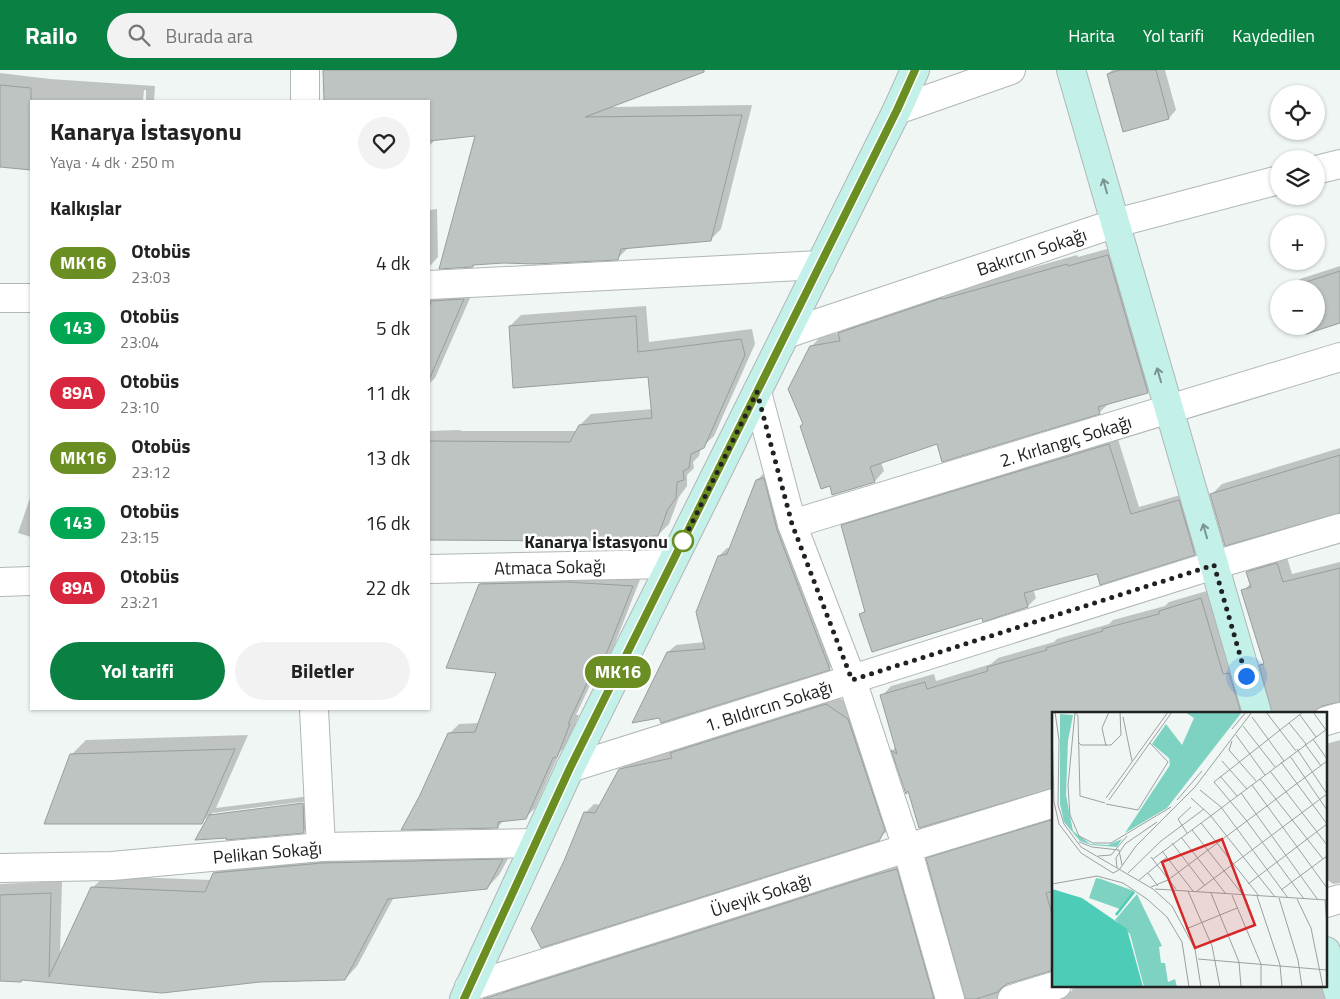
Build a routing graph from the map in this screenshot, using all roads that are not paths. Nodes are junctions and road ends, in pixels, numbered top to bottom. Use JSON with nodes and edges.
{"nodes":[{"id":1,"x":305,"y":70,"type":"edge"},
{"id":2,"x":915,"y":70,"type":"edge"},
{"id":3,"x":1011,"y":70,"type":"edge"},
{"id":4,"x":1071,"y":70,"type":"edge"},
{"id":5,"x":305,"y":100,"type":"edge"},
{"id":6,"x":897,"y":110,"type":"junction"},
{"id":7,"x":1340,"y":164,"type":"edge"},
{"id":8,"x":1325,"y":168,"type":"edge"},
{"id":9,"x":1270,"y":182,"type":"edge"},
{"id":10,"x":1116,"y":223,"type":"junction"},
{"id":11,"x":820,"y":265,"type":"junction"},
{"id":12,"x":430,"y":285,"type":"edge"},
{"id":13,"x":0,"y":298,"type":"edge"},
{"id":14,"x":30,"y":298,"type":"edge"},
{"id":15,"x":786,"y":334,"type":"junction"},
{"id":16,"x":1340,"y":357,"type":"edge"},
{"id":17,"x":757,"y":392,"type":"junction"},
{"id":18,"x":1169,"y":409,"type":"junction"},
{"id":19,"x":792,"y":524,"type":"junction"},
{"id":20,"x":1340,"y":528,"type":"edge"},
{"id":21,"x":671,"y":564,"type":"junction"},
{"id":22,"x":1214,"y":565,"type":"junction"},
{"id":23,"x":430,"y":569,"type":"edge"},
{"id":24,"x":30,"y":581,"type":"edge"},
{"id":25,"x":0,"y":582,"type":"edge"},
{"id":26,"x":852,"y":680,"type":"junction"},
{"id":27,"x":314,"y":710,"type":"edge"},
{"id":28,"x":1257,"y":712,"type":"edge"},
{"id":29,"x":570,"y":768,"type":"junction"},
{"id":30,"x":1052,"y":804,"type":"edge"},
{"id":31,"x":535,"y":843,"type":"junction"},
{"id":32,"x":321,"y":847,"type":"junction"},
{"id":33,"x":907,"y":848,"type":"junction"},
{"id":34,"x":0,"y":868,"type":"edge"},
{"id":35,"x":1340,"y":899,"type":"edge"},
{"id":36,"x":1328,"y":903,"type":"edge"},
{"id":37,"x":1328,"y":958,"type":"edge"},
{"id":38,"x":1054,"y":986,"type":"edge"},
{"id":39,"x":466,"y":993,"type":"edge"},
{"id":40,"x":1340,"y":998,"type":"edge"},
{"id":41,"x":950,"y":999,"type":"edge"},
{"id":42,"x":1012,"y":999,"type":"edge"}],
"edges":[{"from":1,"to":5,"type":"street"},
{"from":2,"to":6,"type":"street"},
{"from":3,"to":6,"type":"street"},
{"from":10,"to":4,"type":"street","one_way":true},
{"from":6,"to":11,"type":"street"},
{"from":7,"to":8,"type":"street"},
{"from":9,"to":10,"type":"street","name":"Bakırcın Sokağı"},
{"from":10,"to":15,"type":"street","name":"Bakırcın Sokağı"},
{"from":18,"to":10,"type":"street","one_way":true},
{"from":11,"to":12,"type":"street"},
{"from":11,"to":15,"type":"street"},
{"from":13,"to":14,"type":"street"},
{"from":15,"to":17,"type":"street"},
{"from":16,"to":18,"type":"street","name":"2. Kırlangıç Sokağı"},
{"from":17,"to":19,"type":"street"},
{"from":17,"to":21,"type":"street"},
{"from":18,"to":19,"type":"street","name":"2. Kırlangıç Sokağı"},
{"from":22,"to":18,"type":"street","one_way":true},
{"from":19,"to":26,"type":"street"},
{"from":20,"to":22,"type":"street","name":"1. Bıldırcın Sokağı"},
{"from":21,"to":23,"type":"street","name":"Atmaca Sokağı"},
{"from":21,"to":29,"type":"street"},
{"from":22,"to":26,"type":"street","name":"1. Bıldırcın Sokağı"},
{"from":22,"to":28,"type":"street"},
{"from":24,"to":25,"type":"street"},
{"from":26,"to":29,"type":"street","name":"1. Bıldırcın Sokağı"},
{"from":26,"to":33,"type":"street"},
{"from":27,"to":32,"type":"street"},
{"from":29,"to":31,"type":"street"},
{"from":30,"to":33,"type":"street","name":"Üveyik Sokağı"},
{"from":31,"to":32,"type":"street","name":"Pelikan Sokağı"},
{"from":31,"to":39,"type":"street"},
{"from":32,"to":34,"type":"street","name":"Pelikan Sokağı"},
{"from":33,"to":39,"type":"street","name":"Üveyik Sokağı"},
{"from":33,"to":41,"type":"street"},
{"from":35,"to":36,"type":"street"},
{"from":37,"to":40,"type":"street"},
{"from":38,"to":42,"type":"street"}]}
